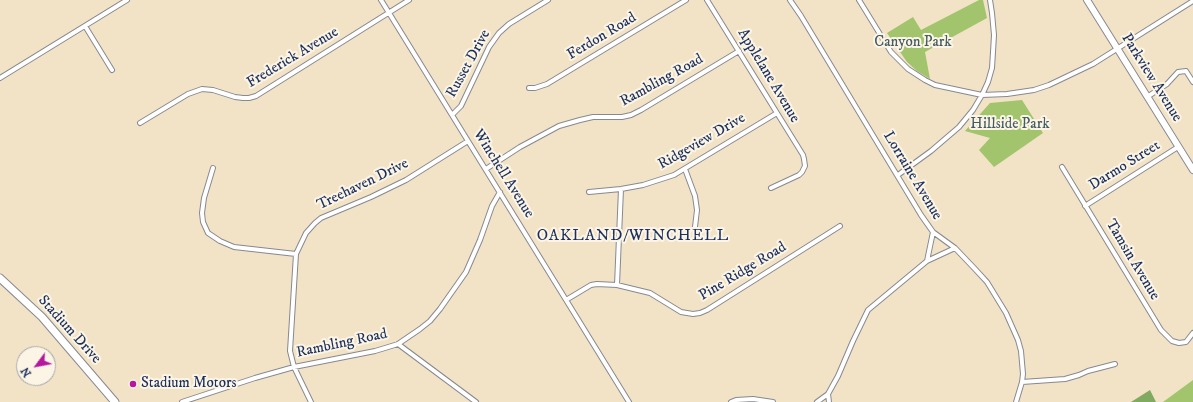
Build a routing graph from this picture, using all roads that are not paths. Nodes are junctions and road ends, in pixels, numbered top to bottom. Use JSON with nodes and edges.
{"nodes":[{"id":1,"x":127,"y":0,"type":"edge"},
{"id":2,"x":381,"y":0,"type":"edge"},
{"id":3,"x":409,"y":0,"type":"edge"},
{"id":4,"x":548,"y":0,"type":"edge"},
{"id":5,"x":686,"y":0,"type":"edge"},
{"id":6,"x":708,"y":0,"type":"edge"},
{"id":7,"x":790,"y":0,"type":"edge"},
{"id":8,"x":859,"y":0,"type":"edge"},
{"id":9,"x":990,"y":0,"type":"edge"},
{"id":10,"x":1087,"y":0,"type":"edge"},
{"id":11,"x":1193,"y":1,"type":"edge"},
{"id":12,"x":389,"y":13,"type":"junction"},
{"id":13,"x":85,"y":26,"type":"junction"},
{"id":14,"x":1117,"y":50,"type":"junction"},
{"id":15,"x":739,"y":51,"type":"junction"},
{"id":16,"x":112,"y":70,"type":"dead end"},
{"id":17,"x":0,"y":78,"type":"edge"},
{"id":18,"x":1193,"y":82,"type":"edge"},
{"id":19,"x":529,"y":88,"type":"dead end"},
{"id":20,"x":982,"y":95,"type":"junction"},
{"id":21,"x":1147,"y":98,"type":"junction"},
{"id":22,"x":776,"y":113,"type":"junction"},
{"id":23,"x":452,"y":115,"type":"junction"},
{"id":24,"x":140,"y":123,"type":"dead end"},
{"id":25,"x":468,"y":141,"type":"junction"},
{"id":26,"x":1178,"y":147,"type":"junction"},
{"id":27,"x":1062,"y":167,"type":"dead end"},
{"id":28,"x":213,"y":168,"type":"dead end"},
{"id":29,"x":486,"y":169,"type":"junction"},
{"id":30,"x":685,"y":169,"type":"junction"},
{"id":31,"x":1193,"y":170,"type":"edge"},
{"id":32,"x":898,"y":175,"type":"junction"},
{"id":33,"x":771,"y":188,"type":"dead end"},
{"id":34,"x":621,"y":189,"type":"junction"},
{"id":35,"x":500,"y":192,"type":"junction"},
{"id":36,"x":589,"y":192,"type":"dead end"},
{"id":37,"x":1085,"y":206,"type":"junction"},
{"id":38,"x":840,"y":226,"type":"dead end"},
{"id":39,"x":695,"y":227,"type":"dead end"},
{"id":40,"x":933,"y":232,"type":"junction"},
{"id":41,"x":955,"y":248,"type":"junction"},
{"id":42,"x":296,"y":254,"type":"junction"},
{"id":43,"x":927,"y":261,"type":"junction"},
{"id":44,"x":0,"y":278,"type":"edge"},
{"id":45,"x":617,"y":285,"type":"junction"},
{"id":46,"x":566,"y":300,"type":"junction"},
{"id":47,"x":1193,"y":333,"type":"edge"},
{"id":48,"x":398,"y":344,"type":"junction"},
{"id":49,"x":1115,"y":364,"type":"dead end"},
{"id":50,"x":294,"y":367,"type":"junction"},
{"id":51,"x":1022,"y":382,"type":"junction"},
{"id":52,"x":828,"y":394,"type":"junction"},
{"id":53,"x":115,"y":402,"type":"edge"},
{"id":54,"x":182,"y":402,"type":"edge"},
{"id":55,"x":311,"y":402,"type":"edge"},
{"id":56,"x":476,"y":402,"type":"edge"},
{"id":57,"x":629,"y":402,"type":"edge"},
{"id":58,"x":731,"y":402,"type":"edge"},
{"id":59,"x":773,"y":402,"type":"edge"},
{"id":60,"x":817,"y":402,"type":"edge"},
{"id":61,"x":828,"y":402,"type":"edge"},
{"id":62,"x":1016,"y":402,"type":"edge"}],
"edges":[{"from":1,"to":13,"type":"street"},
{"from":2,"to":12,"type":"street","name":"Winchell Avenue"},
{"from":3,"to":12,"type":"street","name":"Frederick Avenue"},
{"from":4,"to":23,"type":"street","name":"Russet Drive"},
{"from":5,"to":19,"type":"street","name":"Ferdon Road"},
{"from":6,"to":15,"type":"street","name":"Applelane Avenue"},
{"from":7,"to":32,"type":"street","name":"Lorraine Avenue"},
{"from":8,"to":20,"type":"street"},
{"from":9,"to":20,"type":"street"},
{"from":10,"to":14,"type":"street","name":"Parkview Avenue"},
{"from":11,"to":14,"type":"street"},
{"from":12,"to":23,"type":"street","name":"Winchell Avenue"},
{"from":12,"to":24,"type":"street","name":"Frederick Avenue"},
{"from":13,"to":16,"type":"street"},
{"from":13,"to":17,"type":"street"},
{"from":14,"to":20,"type":"street"},
{"from":14,"to":21,"type":"street","name":"Parkview Avenue"},
{"from":15,"to":22,"type":"street","name":"Applelane Avenue"},
{"from":15,"to":29,"type":"street","name":"Rambling Road"},
{"from":18,"to":21,"type":"street"},
{"from":20,"to":32,"type":"street"},
{"from":21,"to":26,"type":"street","name":"Parkview Avenue"},
{"from":22,"to":30,"type":"street","name":"Ridgeview Drive"},
{"from":22,"to":33,"type":"street","name":"Applelane Avenue"},
{"from":23,"to":25,"type":"street","name":"Winchell Avenue"},
{"from":25,"to":29,"type":"street","name":"Winchell Avenue"},
{"from":25,"to":42,"type":"street","name":"Treehaven Drive"},
{"from":26,"to":31,"type":"street","name":"Parkview Avenue"},
{"from":26,"to":37,"type":"street","name":"Darmo Street"},
{"from":27,"to":37,"type":"street","name":"Tamsin Avenue"},
{"from":28,"to":42,"type":"street"},
{"from":29,"to":35,"type":"street","name":"Winchell Avenue"},
{"from":30,"to":34,"type":"street","name":"Ridgeview Drive"},
{"from":30,"to":39,"type":"street"},
{"from":32,"to":40,"type":"street","name":"Lorraine Avenue"},
{"from":34,"to":36,"type":"street","name":"Ridgeview Drive"},
{"from":34,"to":45,"type":"street"},
{"from":35,"to":46,"type":"street","name":"Winchell Avenue"},
{"from":35,"to":48,"type":"street","name":"Rambling Road"},
{"from":37,"to":47,"type":"street","name":"Tamsin Avenue"},
{"from":38,"to":45,"type":"street","name":"Pine Ridge Road"},
{"from":40,"to":41,"type":"street","name":"Lorraine Avenue"},
{"from":40,"to":43,"type":"street"},
{"from":41,"to":43,"type":"street"},
{"from":41,"to":51,"type":"street","name":"Lorraine Avenue"},
{"from":42,"to":50,"type":"street","name":"Treehaven Drive"},
{"from":43,"to":52,"type":"street"},
{"from":44,"to":53,"type":"main road","name":"Stadium Drive"},
{"from":45,"to":46,"type":"street","name":"Pine Ridge Road"},
{"from":46,"to":57,"type":"street","name":"Winchell Avenue"},
{"from":48,"to":50,"type":"street","name":"Rambling Road"},
{"from":48,"to":56,"type":"street"},
{"from":49,"to":51,"type":"street"},
{"from":50,"to":54,"type":"street","name":"Rambling Road"},
{"from":50,"to":55,"type":"street","name":"Treehaven Drive"},
{"from":51,"to":62,"type":"street","name":"Lorraine Avenue"},
{"from":52,"to":60,"type":"street"},
{"from":52,"to":61,"type":"street"},
{"from":58,"to":59,"type":"street"}]}
